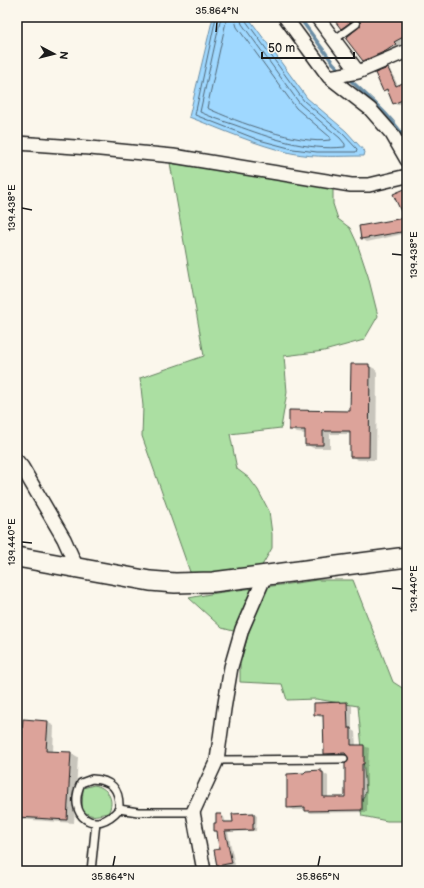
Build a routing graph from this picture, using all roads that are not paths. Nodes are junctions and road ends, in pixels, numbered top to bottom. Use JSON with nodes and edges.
{"nodes":[{"id":1,"x":285,"y":17,"type":"edge"},
{"id":2,"x":317,"y":17,"type":"edge"},
{"id":3,"x":356,"y":24,"type":"dead end"},
{"id":4,"x":334,"y":40,"type":"junction"},
{"id":5,"x":407,"y":50,"type":"edge"},
{"id":6,"x":356,"y":72,"type":"junction"},
{"id":7,"x":332,"y":76,"type":"junction"},
{"id":8,"x":17,"y":143,"type":"edge"},
{"id":9,"x":407,"y":160,"type":"edge"},
{"id":10,"x":407,"y":176,"type":"edge"},
{"id":11,"x":17,"y":461,"type":"edge"},
{"id":12,"x":17,"y":557,"type":"edge"},
{"id":13,"x":407,"y":557,"type":"edge"},
{"id":14,"x":77,"y":568,"type":"junction"},
{"id":15,"x":265,"y":576,"type":"junction"},
{"id":16,"x":344,"y":759,"type":"dead end"},
{"id":17,"x":217,"y":760,"type":"junction"},
{"id":18,"x":119,"y":809,"type":"junction"},
{"id":19,"x":193,"y":812,"type":"junction"},
{"id":20,"x":96,"y":822,"type":"junction"},
{"id":21,"x":91,"y":871,"type":"edge"},
{"id":22,"x":204,"y":871,"type":"edge"}],
"edges":[{"from":1,"to":7,"type":"street"},
{"from":2,"to":4,"type":"street"},
{"from":3,"to":4,"type":"lane"},
{"from":4,"to":6,"type":"street"},
{"from":5,"to":6,"type":"street"},
{"from":6,"to":7,"type":"street"},
{"from":7,"to":9,"type":"street"},
{"from":8,"to":10,"type":"street"},
{"from":11,"to":14,"type":"street"},
{"from":12,"to":14,"type":"street"},
{"from":13,"to":15,"type":"street"},
{"from":14,"to":15,"type":"street"},
{"from":15,"to":17,"type":"street"},
{"from":16,"to":17,"type":"lane"},
{"from":17,"to":19,"type":"street"},
{"from":18,"to":19,"type":"lane"},
{"from":18,"to":20,"type":"lane"},
{"from":18,"to":20,"type":"lane"},
{"from":19,"to":22,"type":"street"},
{"from":20,"to":21,"type":"lane"}]}
